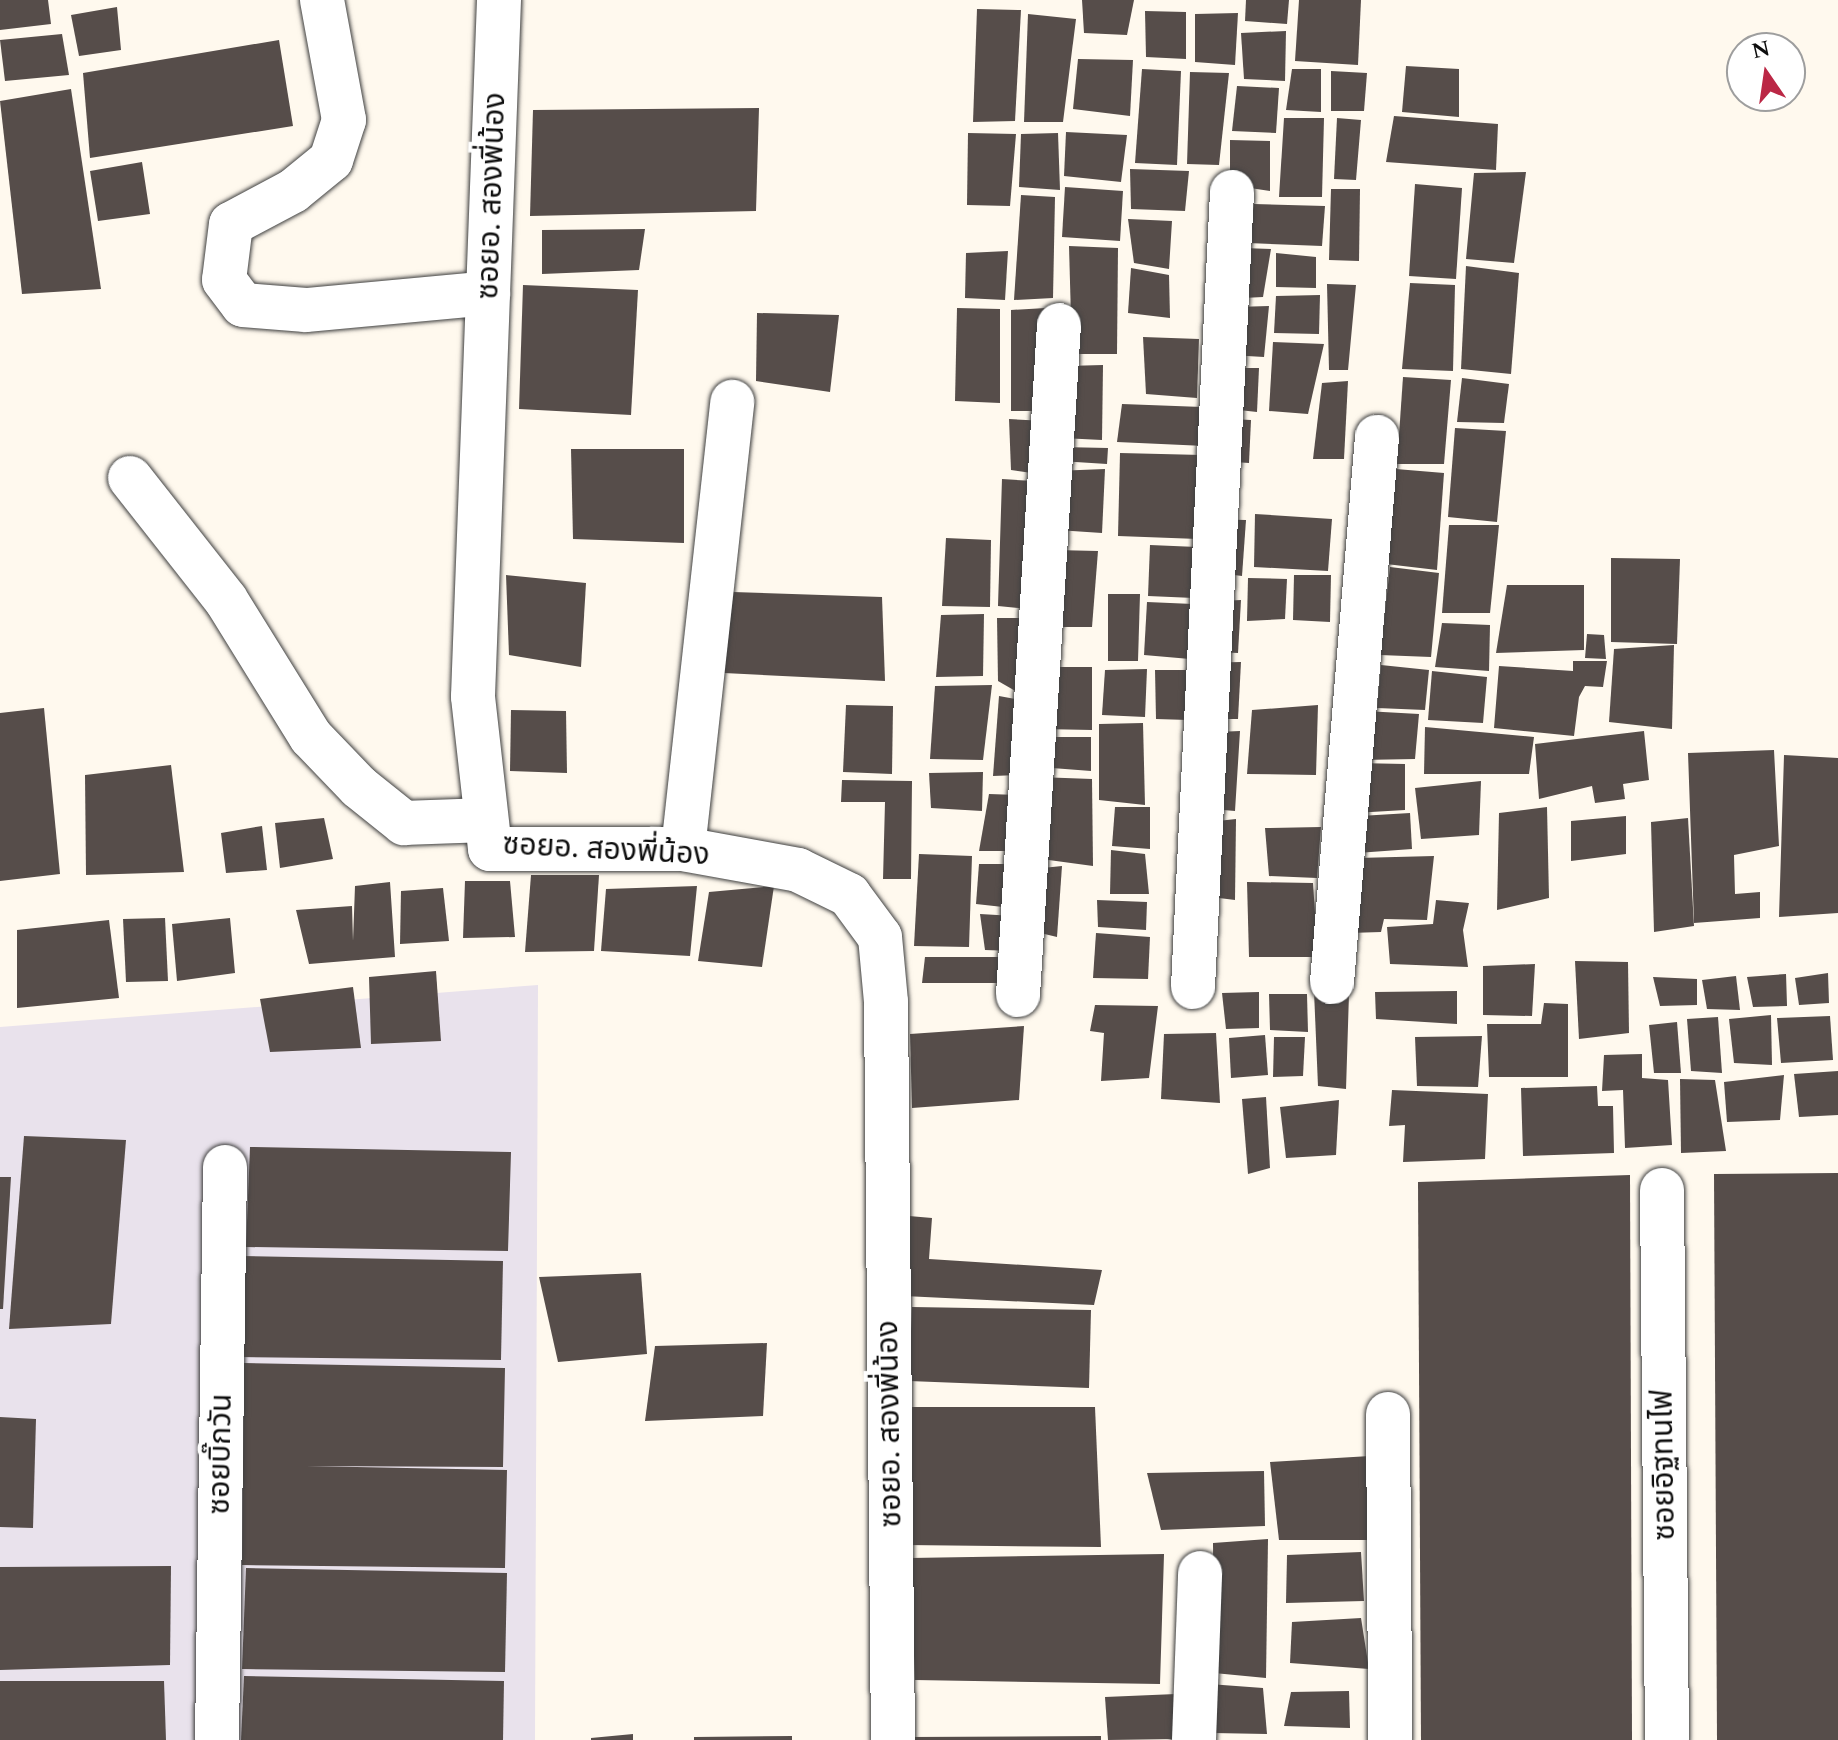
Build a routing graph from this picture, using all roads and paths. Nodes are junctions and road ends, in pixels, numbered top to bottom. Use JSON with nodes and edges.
{"nodes":[{"id":1,"x":322,"y":0,"type":"edge"},
{"id":2,"x":499,"y":0,"type":"edge"},
{"id":3,"x":1232,"y":192,"type":"dead end"},
{"id":4,"x":488,"y":293,"type":"junction"},
{"id":5,"x":1059,"y":325,"type":"dead end"},
{"id":6,"x":732,"y":402,"type":"dead end"},
{"id":7,"x":1377,"y":437,"type":"dead end"},
{"id":8,"x":130,"y":478,"type":"dead end"},
{"id":9,"x":486,"y":820,"type":"junction"},
{"id":10,"x":683,"y":849,"type":"junction"},
{"id":11,"x":1332,"y":982,"type":"dead end"},
{"id":12,"x":1193,"y":987,"type":"dead end"},
{"id":13,"x":1018,"y":995,"type":"dead end"},
{"id":14,"x":225,"y":1167,"type":"dead end"},
{"id":15,"x":1662,"y":1190,"type":"dead end"},
{"id":16,"x":1388,"y":1414,"type":"dead end"},
{"id":17,"x":1200,"y":1573,"type":"dead end"},
{"id":18,"x":217,"y":1740,"type":"edge"},
{"id":19,"x":893,"y":1740,"type":"edge"},
{"id":20,"x":1194,"y":1740,"type":"edge"},
{"id":21,"x":1390,"y":1740,"type":"edge"},
{"id":22,"x":1667,"y":1740,"type":"edge"}],
"edges":[{"from":1,"to":4,"type":"street"},
{"from":2,"to":4,"type":"street","name":"ซอยอ. สองพี่น้อง"},
{"from":3,"to":12,"type":"street"},
{"from":4,"to":9,"type":"street","name":"ซอยอ. สองพี่น้อง"},
{"from":5,"to":13,"type":"street"},
{"from":6,"to":10,"type":"street"},
{"from":7,"to":11,"type":"street"},
{"from":8,"to":9,"type":"street"},
{"from":9,"to":10,"type":"street","name":"ซอยอ. สองพี่น้อง"},
{"from":10,"to":19,"type":"street","name":"ซอยอ. สองพี่น้อง"},
{"from":14,"to":18,"type":"street","name":"ซอยบิ๊กวัน"},
{"from":15,"to":22,"type":"street","name":"ซอยอิฐทนไฟ"},
{"from":16,"to":21,"type":"street"},
{"from":17,"to":20,"type":"street"}]}
